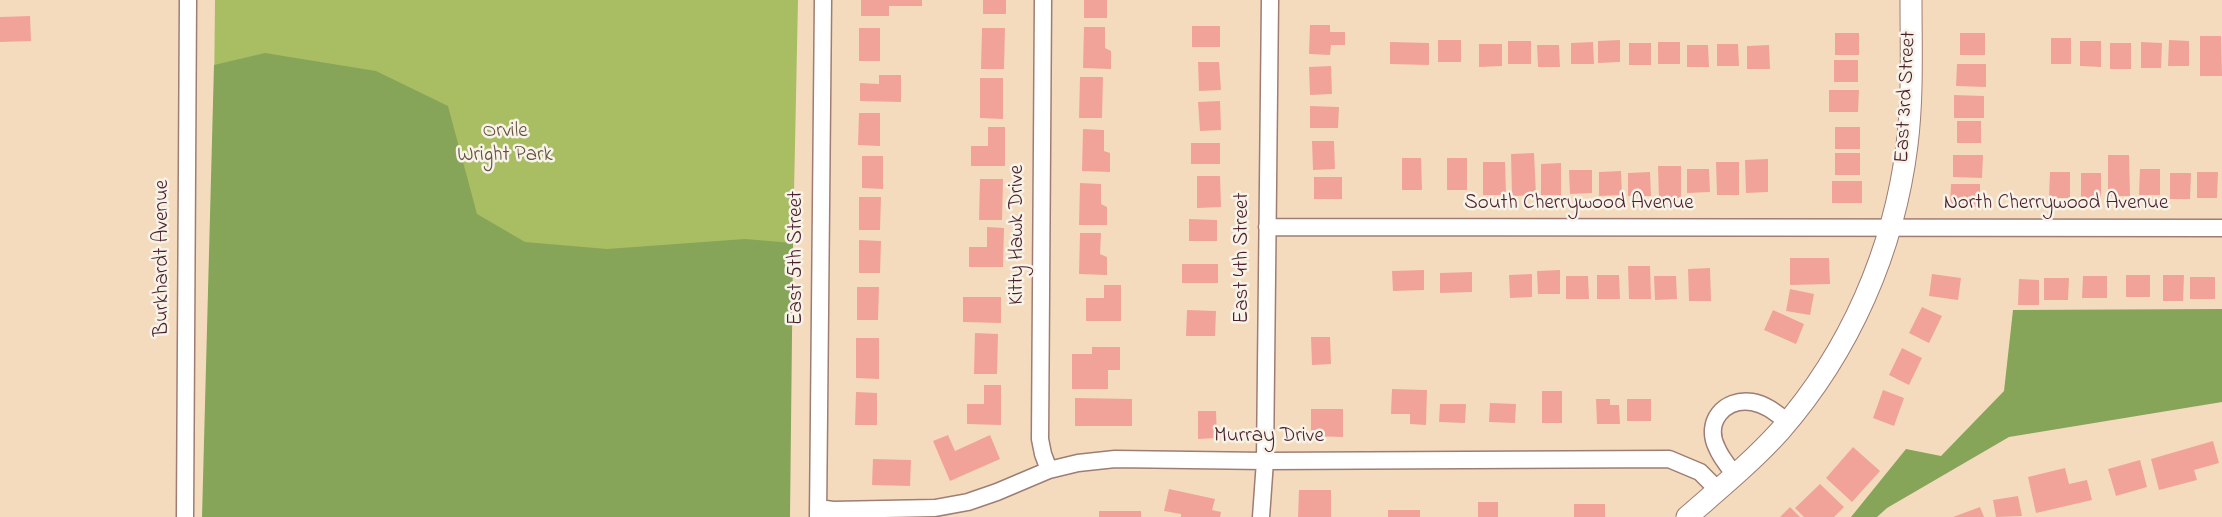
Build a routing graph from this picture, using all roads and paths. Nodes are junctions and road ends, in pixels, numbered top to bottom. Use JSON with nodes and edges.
{"nodes":[{"id":1,"x":189,"y":0,"type":"edge"},
{"id":2,"x":824,"y":0,"type":"edge"},
{"id":3,"x":1043,"y":0,"type":"edge"},
{"id":4,"x":1270,"y":0,"type":"edge"},
{"id":5,"x":1911,"y":0,"type":"edge"},
{"id":6,"x":1267,"y":227,"type":"junction"},
{"id":7,"x":1891,"y":227,"type":"junction"},
{"id":8,"x":2222,"y":228,"type":"edge"},
{"id":9,"x":1788,"y":422,"type":"junction"},
{"id":10,"x":1265,"y":462,"type":"junction"},
{"id":11,"x":1049,"y":470,"type":"junction"},
{"id":12,"x":1736,"y":475,"type":"junction"},
{"id":13,"x":1718,"y":490,"type":"junction"},
{"id":14,"x":818,"y":513,"type":"edge"},
{"id":15,"x":185,"y":517,"type":"edge"},
{"id":16,"x":1262,"y":517,"type":"edge"},
{"id":17,"x":1687,"y":517,"type":"edge"}],
"edges":[{"from":1,"to":15,"type":"street","name":"Burkhardt Avenue"},
{"from":2,"to":14,"type":"street","name":"East 5th Street"},
{"from":3,"to":11,"type":"street","name":"Kitty Hawk Drive"},
{"from":4,"to":6,"type":"street","name":"East 4th Street"},
{"from":5,"to":7,"type":"main road","name":"East 3rd Street"},
{"from":6,"to":7,"type":"street","name":"South Cherrywood Avenue"},
{"from":6,"to":10,"type":"street","name":"East 4th Street"},
{"from":7,"to":8,"type":"street","name":"North Cherrywood Avenue"},
{"from":7,"to":9,"type":"main road","name":"East 3rd Street"},
{"from":9,"to":12,"type":"main road","name":"East 3rd Street"},
{"from":9,"to":12,"type":"street"},
{"from":10,"to":11,"type":"street","name":"Murray Drive"},
{"from":10,"to":13,"type":"street","name":"Murray Drive"},
{"from":10,"to":16,"type":"street","name":"East 4th Street"},
{"from":11,"to":14,"type":"street","name":"Murray Drive"},
{"from":12,"to":13,"type":"main road","name":"East 3rd Street"},
{"from":13,"to":17,"type":"main road","name":"East 3rd Street"}]}
